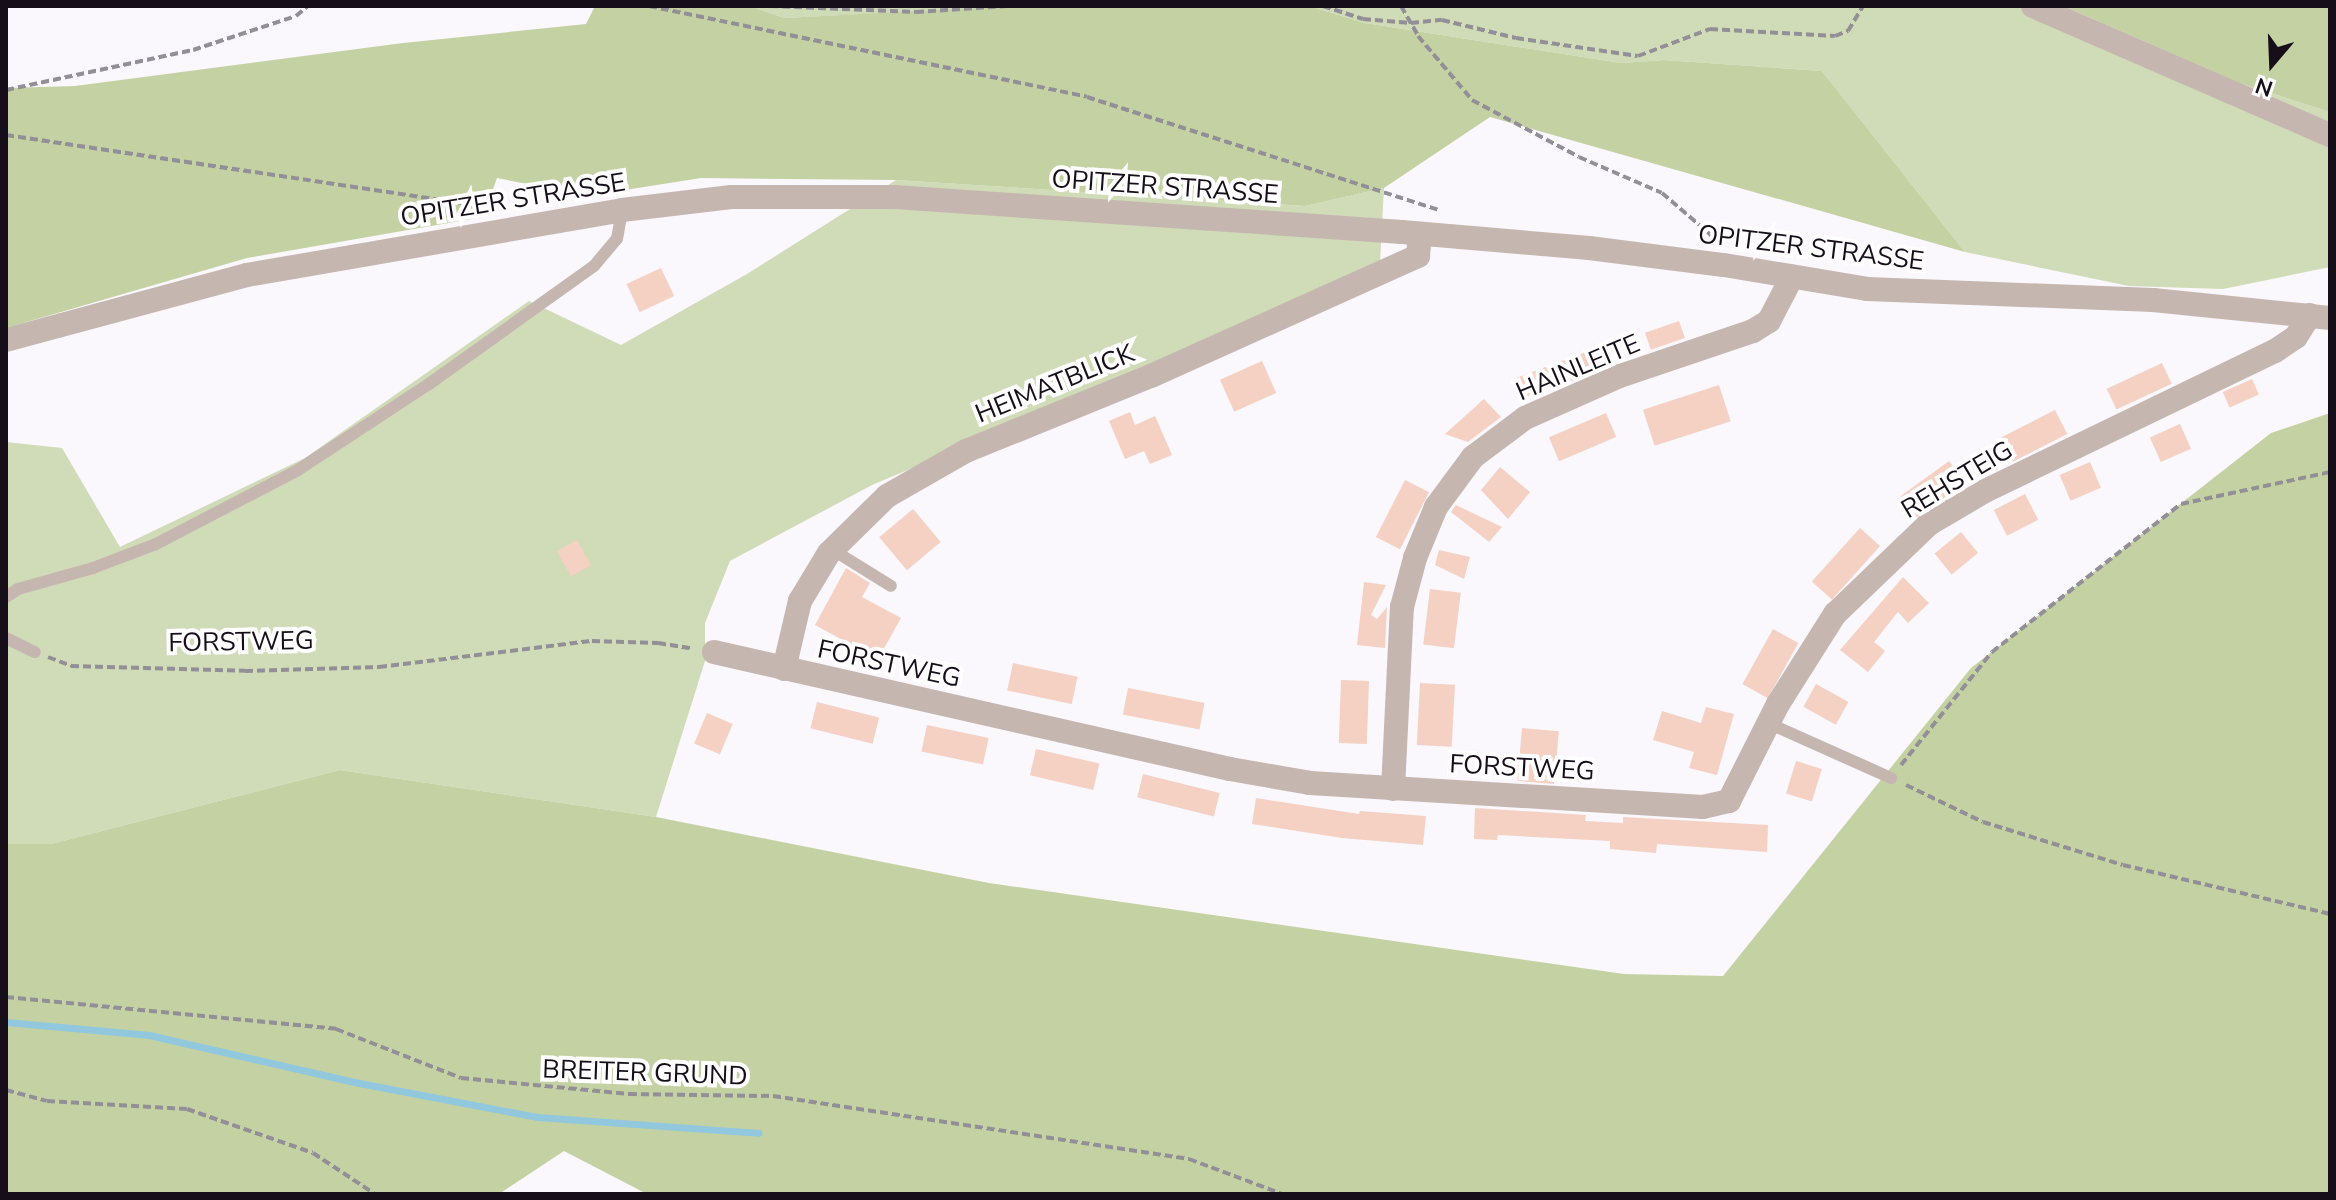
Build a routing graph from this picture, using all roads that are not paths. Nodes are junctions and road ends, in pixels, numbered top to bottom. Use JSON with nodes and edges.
{"nodes":[{"id":1,"x":2033,"y":6,"type":"edge"},
{"id":2,"x":2330,"y":135,"type":"edge"},
{"id":3,"x":622,"y":210,"type":"junction"},
{"id":4,"x":1420,"y":234,"type":"junction"},
{"id":5,"x":1792,"y":277,"type":"junction"},
{"id":6,"x":2320,"y":317,"type":"edge"},
{"id":7,"x":6,"y":340,"type":"edge"},
{"id":8,"x":833,"y":550,"type":"junction"},
{"id":9,"x":891,"y":586,"type":"dead end"},
{"id":10,"x":6,"y":597,"type":"edge"},
{"id":11,"x":6,"y":638,"type":"edge"},
{"id":12,"x":35,"y":652,"type":"road end"},
{"id":13,"x":714,"y":652,"type":"road end"},
{"id":14,"x":784,"y":669,"type":"junction"},
{"id":15,"x":1768,"y":723,"type":"junction"},
{"id":16,"x":1891,"y":778,"type":"road end"},
{"id":17,"x":1393,"y":789,"type":"junction"},
{"id":18,"x":1729,"y":801,"type":"joint"}],
"edges":[{"from":1,"to":2,"type":"street"},
{"from":3,"to":4,"type":"street","name":"OPITZER STRASSE"},
{"from":3,"to":7,"type":"street","name":"OPITZER STRASSE"},
{"from":3,"to":10,"type":"lane"},
{"from":4,"to":5,"type":"street","name":"OPITZER STRASSE"},
{"from":4,"to":8,"type":"street","name":"HEIMATBLICK"},
{"from":5,"to":6,"type":"street","name":"OPITZER STRASSE"},
{"from":5,"to":17,"type":"street","name":"HAINLEITE"},
{"from":6,"to":15,"type":"street","name":"REHSTEIG"},
{"from":8,"to":9,"type":"lane"},
{"from":8,"to":14,"type":"street","name":"HEIMATBLICK"},
{"from":11,"to":12,"type":"lane"},
{"from":13,"to":14,"type":"street","name":"FORSTWEG"},
{"from":14,"to":17,"type":"street","name":"FORSTWEG"},
{"from":15,"to":16,"type":"lane"},
{"from":15,"to":18,"type":"street","name":"REHSTEIG"},
{"from":17,"to":18,"type":"street","name":"FORSTWEG"}]}
